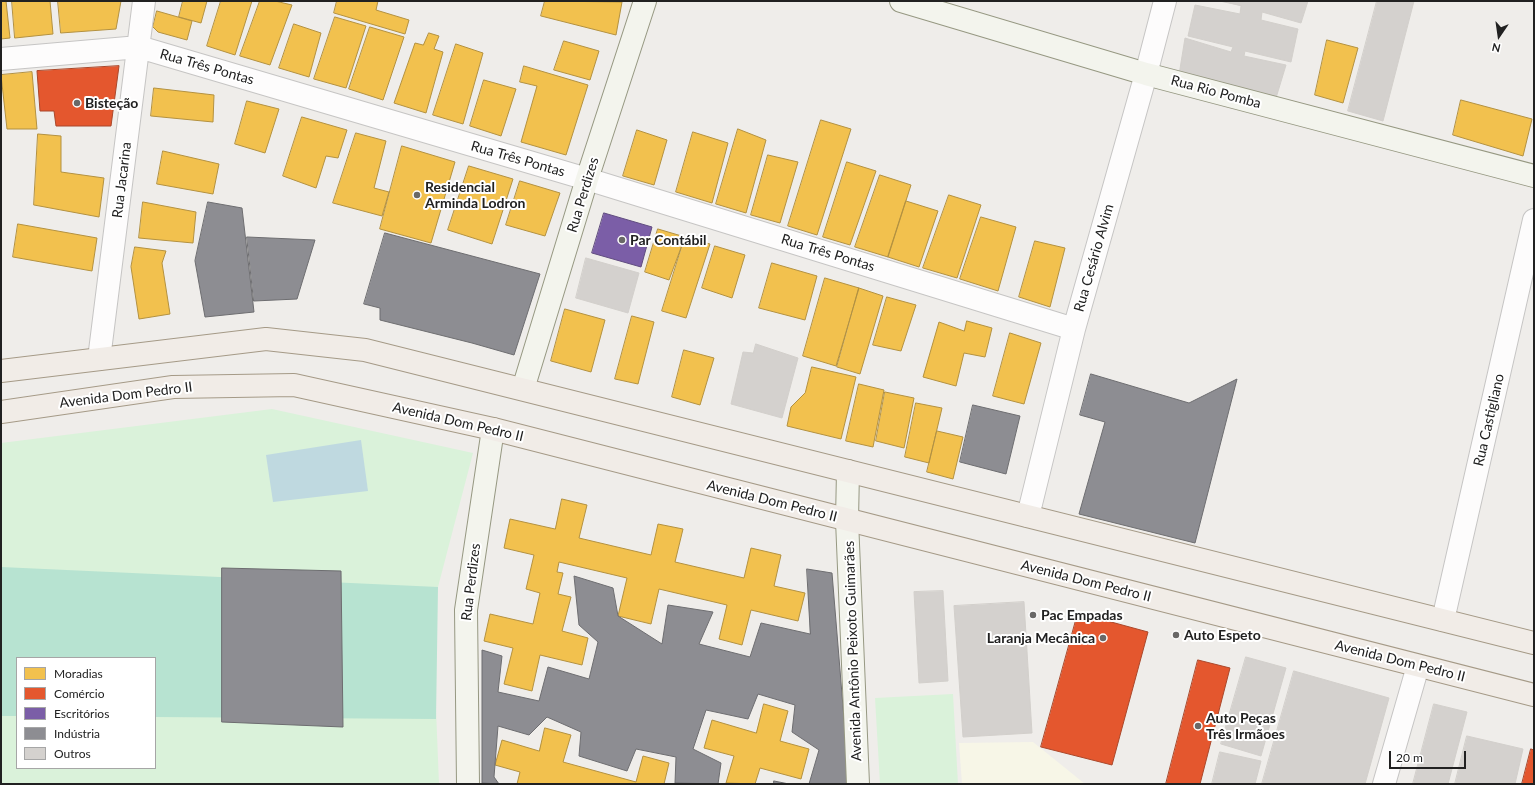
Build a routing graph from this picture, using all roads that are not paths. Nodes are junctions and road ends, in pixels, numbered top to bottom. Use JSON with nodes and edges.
{"nodes":[{"id":1,"x":144,"y":1,"type":"edge"},
{"id":2,"x":645,"y":1,"type":"edge"},
{"id":3,"x":901,"y":1,"type":"edge"},
{"id":4,"x":1165,"y":1,"type":"edge"},
{"id":5,"x":139,"y":47,"type":"junction"},
{"id":6,"x":1,"y":59,"type":"edge"},
{"id":7,"x":1146,"y":74,"type":"junction"},
{"id":8,"x":1534,"y":176,"type":"edge"},
{"id":9,"x":587,"y":179,"type":"junction"},
{"id":10,"x":1534,"y":220,"type":"edge"},
{"id":11,"x":1074,"y":329,"type":"junction"},
{"id":12,"x":99,"y":359,"type":"junction"},
{"id":13,"x":1,"y":371,"type":"edge"},
{"id":14,"x":523,"y":389,"type":"junction"},
{"id":15,"x":1,"y":412,"type":"edge"},
{"id":16,"x":493,"y":429,"type":"junction"},
{"id":17,"x":848,"y":471,"type":"junction"},
{"id":18,"x":1028,"y":516,"type":"junction"},
{"id":19,"x":847,"y":520,"type":"junction"},
{"id":20,"x":1443,"y":620,"type":"junction"},
{"id":21,"x":1534,"y":643,"type":"edge"},
{"id":22,"x":1418,"y":666,"type":"junction"},
{"id":23,"x":1534,"y":695,"type":"edge"},
{"id":24,"x":468,"y":784,"type":"edge"},
{"id":25,"x":858,"y":784,"type":"edge"},
{"id":26,"x":1384,"y":784,"type":"edge"}],
"edges":[{"from":1,"to":5,"type":"street","name":"Rua Jacarina"},
{"from":2,"to":9,"type":"street","name":"Rua Perdizes"},
{"from":3,"to":7,"type":"street","name":"Rua Rio Pomba"},
{"from":4,"to":7,"type":"street","name":"Rua Cesário Alvim"},
{"from":5,"to":6,"type":"street","name":"Rua Três Pontas"},
{"from":5,"to":9,"type":"street","name":"Rua Três Pontas"},
{"from":5,"to":12,"type":"street","name":"Rua Jacarina"},
{"from":7,"to":8,"type":"street","name":"Rua Rio Pomba"},
{"from":7,"to":11,"type":"street","name":"Rua Cesário Alvim"},
{"from":9,"to":11,"type":"street","name":"Rua Três Pontas"},
{"from":9,"to":14,"type":"street","name":"Rua Perdizes"},
{"from":10,"to":20,"type":"street","name":"Rua Castigliano"},
{"from":11,"to":18,"type":"street","name":"Rua Cesário Alvim"},
{"from":12,"to":13,"type":"main road"},
{"from":12,"to":14,"type":"main road"},
{"from":14,"to":17,"type":"main road"},
{"from":15,"to":16,"type":"main road","name":"Avenida Dom Pedro II"},
{"from":16,"to":19,"type":"main road","name":"Avenida Dom Pedro II"},
{"from":16,"to":24,"type":"street","name":"Rua Perdizes"},
{"from":17,"to":18,"type":"main road"},
{"from":17,"to":19,"type":"street","name":"Avenida Antônio Peixoto Guimarães"},
{"from":18,"to":20,"type":"main road"},
{"from":19,"to":22,"type":"main road","name":"Avenida Dom Pedro II"},
{"from":19,"to":25,"type":"street","name":"Avenida Antônio Peixoto Guimarães"},
{"from":20,"to":21,"type":"main road"},
{"from":22,"to":23,"type":"main road","name":"Avenida Dom Pedro II"},
{"from":22,"to":26,"type":"street"}]}
